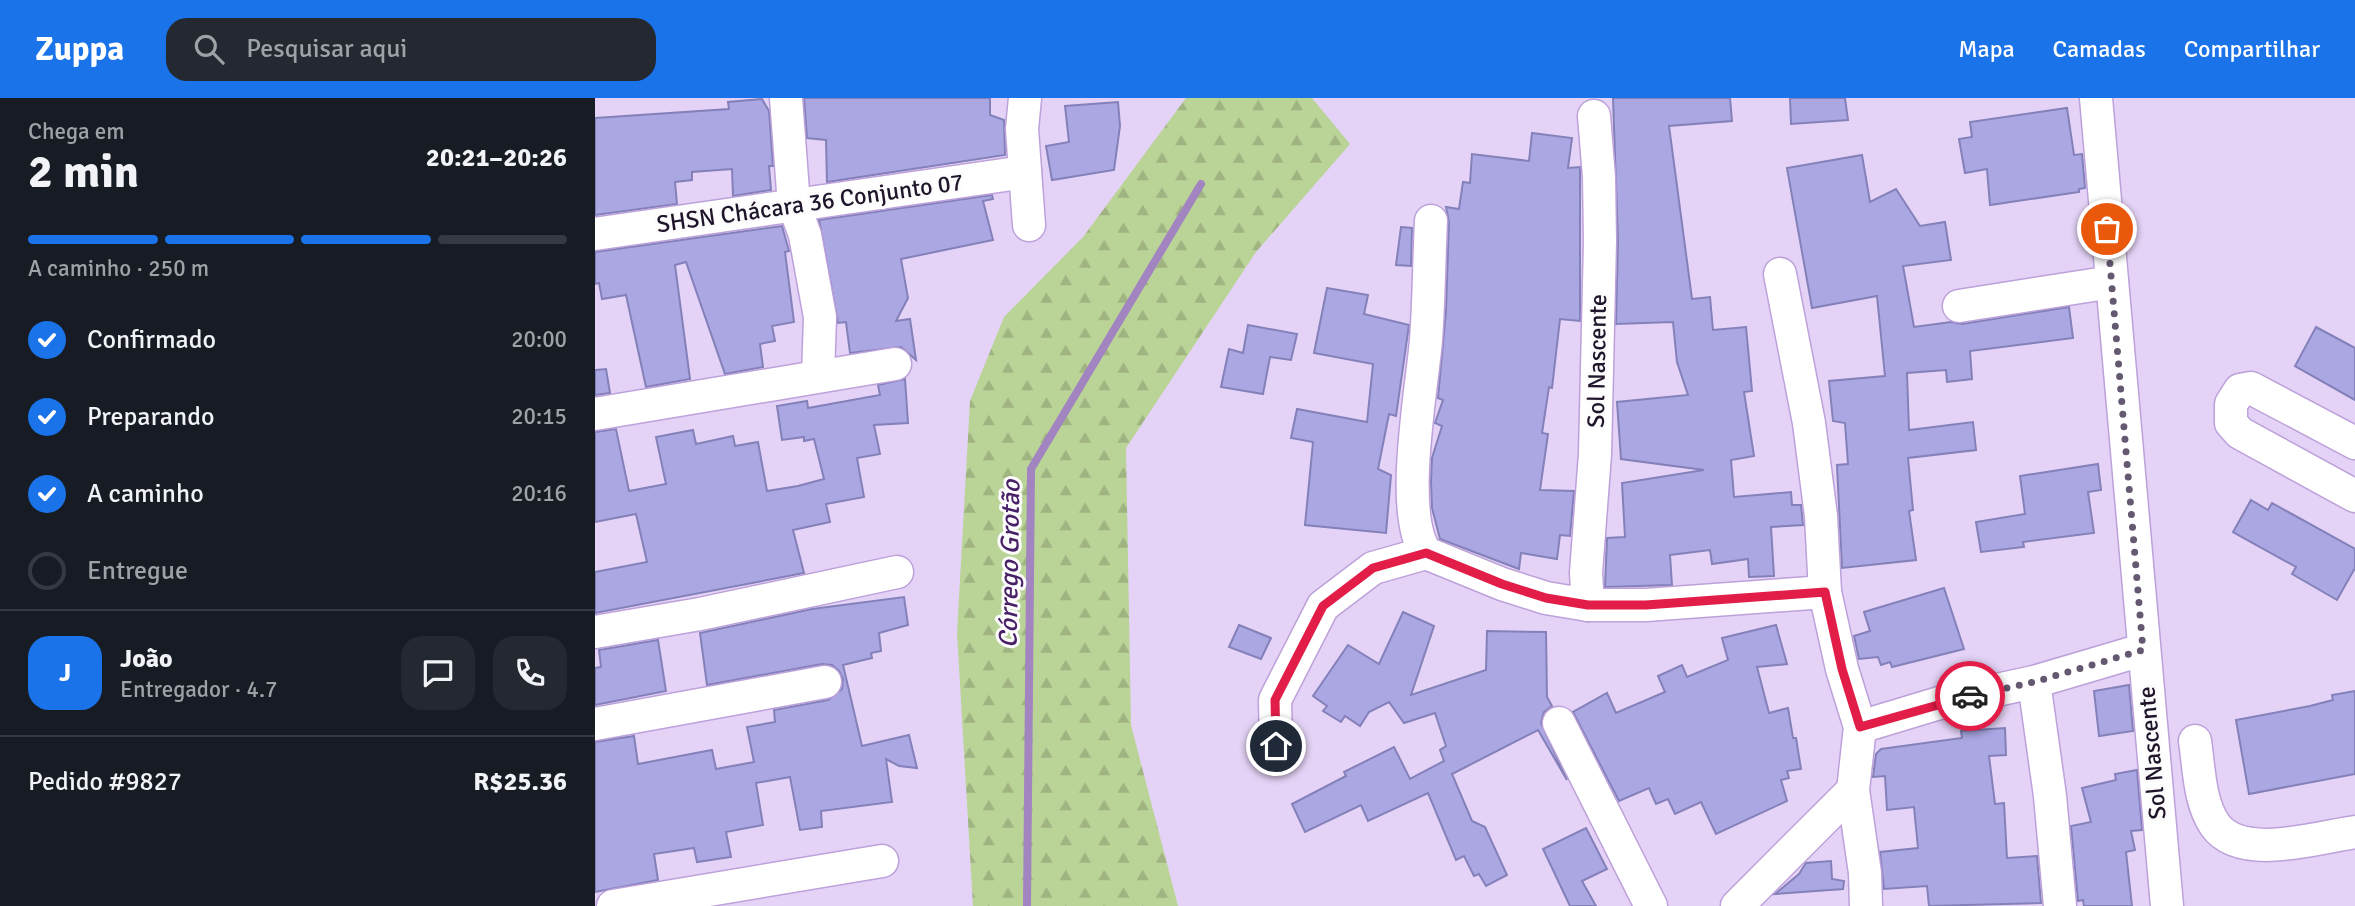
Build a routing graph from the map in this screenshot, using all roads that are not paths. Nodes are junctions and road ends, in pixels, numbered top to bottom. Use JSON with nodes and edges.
{"nodes":[{"id":1,"x":786,"y":98,"type":"edge"},
{"id":2,"x":1025,"y":98,"type":"edge"},
{"id":3,"x":2096,"y":98,"type":"edge"},
{"id":4,"x":1594,"y":116,"type":"dead end"},
{"id":5,"x":1025,"y":172,"type":"junction"},
{"id":6,"x":795,"y":205,"type":"junction"},
{"id":7,"x":1431,"y":221,"type":"dead end"},
{"id":8,"x":1029,"y":225,"type":"dead end"},
{"id":9,"x":595,"y":234,"type":"edge"},
{"id":10,"x":1780,"y":274,"type":"dead end"},
{"id":11,"x":2112,"y":282,"type":"junction"},
{"id":12,"x":1959,"y":306,"type":"dead end"},
{"id":13,"x":895,"y":365,"type":"dead end"},
{"id":14,"x":818,"y":376,"type":"junction"},
{"id":15,"x":595,"y":414,"type":"edge"},
{"id":16,"x":2355,"y":443,"type":"edge"},
{"id":17,"x":2355,"y":496,"type":"edge"},
{"id":18,"x":1426,"y":553,"type":"junction"},
{"id":19,"x":897,"y":572,"type":"dead end"},
{"id":20,"x":1825,"y":592,"type":"junction"},
{"id":21,"x":1588,"y":605,"type":"junction"},
{"id":22,"x":595,"y":632,"type":"edge"},
{"id":23,"x":2143,"y":650,"type":"junction"},
{"id":24,"x":825,"y":682,"type":"dead end"},
{"id":25,"x":2034,"y":682,"type":"junction"},
{"id":26,"x":1559,"y":723,"type":"dead end"},
{"id":27,"x":595,"y":724,"type":"edge"},
{"id":28,"x":1860,"y":727,"type":"junction"},
{"id":29,"x":2195,"y":741,"type":"dead end"},
{"id":30,"x":1276,"y":746,"type":"dead end"},
{"id":31,"x":1853,"y":790,"type":"junction"},
{"id":32,"x":2355,"y":832,"type":"edge"},
{"id":33,"x":882,"y":861,"type":"dead end"},
{"id":34,"x":613,"y":906,"type":"edge"},
{"id":35,"x":1651,"y":906,"type":"edge"},
{"id":36,"x":1738,"y":906,"type":"edge"},
{"id":37,"x":1866,"y":906,"type":"edge"},
{"id":38,"x":2060,"y":906,"type":"edge"},
{"id":39,"x":2167,"y":906,"type":"edge"}],
"edges":[{"from":1,"to":6,"type":"street"},
{"from":2,"to":5,"type":"street"},
{"from":3,"to":11,"type":"street","name":"Sol Nascente"},
{"from":4,"to":21,"type":"street","name":"Sol Nascente"},
{"from":5,"to":6,"type":"street","name":"SHSN Chácara 36 Conjunto 07"},
{"from":5,"to":8,"type":"street"},
{"from":6,"to":9,"type":"street","name":"SHSN Chácara 36 Conjunto 07"},
{"from":6,"to":14,"type":"street"},
{"from":7,"to":18,"type":"street"},
{"from":10,"to":20,"type":"street"},
{"from":11,"to":12,"type":"street"},
{"from":11,"to":23,"type":"street","name":"Sol Nascente"},
{"from":13,"to":14,"type":"street"},
{"from":14,"to":15,"type":"street"},
{"from":16,"to":17,"type":"street"},
{"from":18,"to":21,"type":"street"},
{"from":18,"to":30,"type":"street"},
{"from":19,"to":22,"type":"street"},
{"from":20,"to":21,"type":"street"},
{"from":20,"to":28,"type":"street"},
{"from":23,"to":25,"type":"street"},
{"from":23,"to":39,"type":"street","name":"Sol Nascente"},
{"from":24,"to":27,"type":"street"},
{"from":25,"to":28,"type":"street"},
{"from":25,"to":38,"type":"street"},
{"from":26,"to":35,"type":"street"},
{"from":28,"to":31,"type":"street"},
{"from":29,"to":32,"type":"street"},
{"from":31,"to":36,"type":"street"},
{"from":31,"to":37,"type":"street"},
{"from":33,"to":34,"type":"street"}]}
